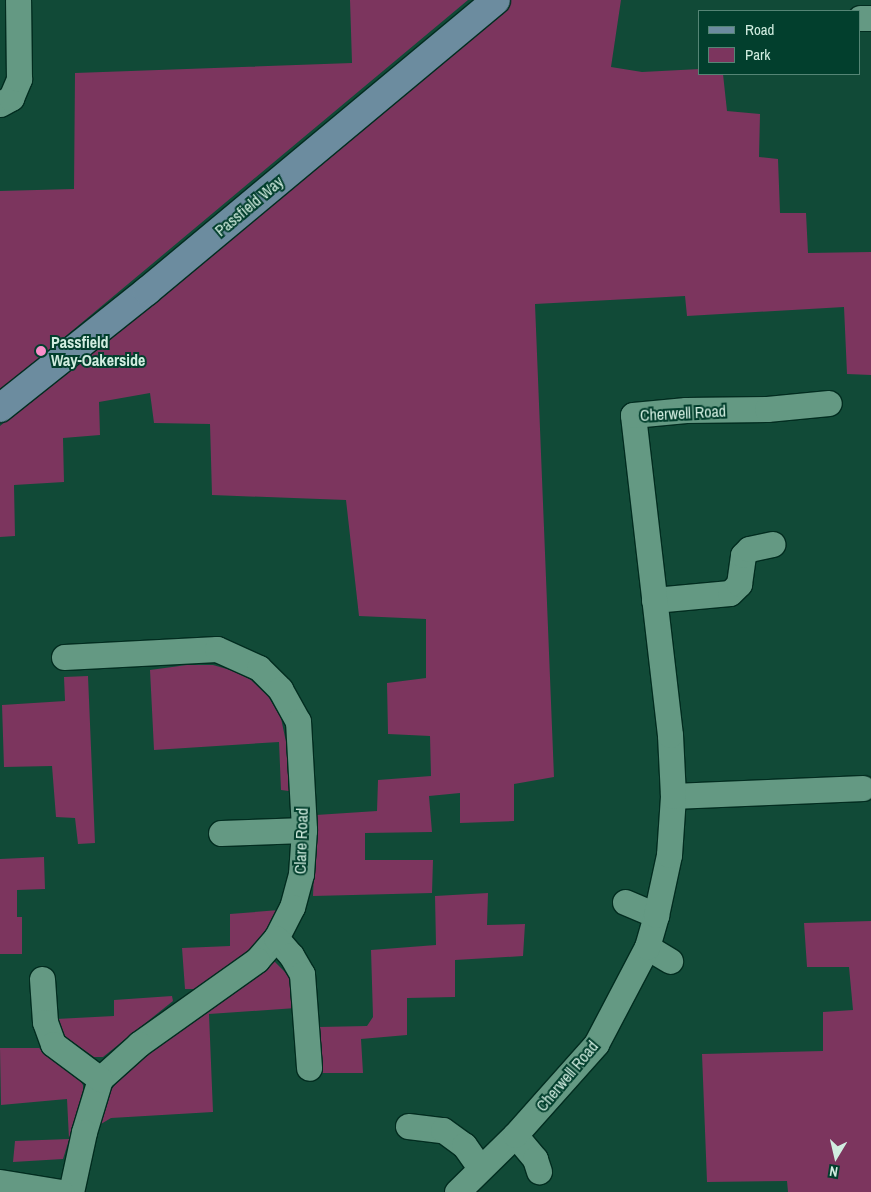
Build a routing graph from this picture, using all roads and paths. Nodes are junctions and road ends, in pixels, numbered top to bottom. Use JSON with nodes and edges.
{"nodes":[{"id":1,"x":18,"y":0,"type":"edge"},
{"id":2,"x":496,"y":0,"type":"edge"},
{"id":3,"x":0,"y":104,"type":"edge"},
{"id":4,"x":829,"y":403,"type":"dead end"},
{"id":5,"x":0,"y":408,"type":"edge"},
{"id":6,"x":772,"y":544,"type":"dead end"},
{"id":7,"x":654,"y":600,"type":"junction"},
{"id":8,"x":64,"y":657,"type":"dead end"},
{"id":9,"x":863,"y":788,"type":"dead end"},
{"id":10,"x":674,"y":796,"type":"junction"},
{"id":11,"x":304,"y":830,"type":"junction"},
{"id":12,"x":221,"y":833,"type":"dead end"},
{"id":13,"x":625,"y":902,"type":"dead end"},
{"id":14,"x":656,"y":915,"type":"junction"},
{"id":15,"x":276,"y":938,"type":"junction"},
{"id":16,"x":646,"y":947,"type":"junction"},
{"id":17,"x":670,"y":961,"type":"dead end"},
{"id":18,"x":42,"y":979,"type":"dead end"},
{"id":19,"x":310,"y":1068,"type":"dead end"},
{"id":20,"x":100,"y":1078,"type":"junction"},
{"id":21,"x":408,"y":1126,"type":"dead end"},
{"id":22,"x":515,"y":1136,"type":"junction"},
{"id":23,"x":480,"y":1168,"type":"junction"},
{"id":24,"x":539,"y":1170,"type":"dead end"},
{"id":25,"x":0,"y":1182,"type":"edge"},
{"id":26,"x":61,"y":1192,"type":"edge"},
{"id":27,"x":71,"y":1192,"type":"edge"},
{"id":28,"x":457,"y":1192,"type":"edge"}],
"edges":[{"from":1,"to":3,"type":"street"},
{"from":2,"to":5,"type":"street","name":"Passfield Way"},
{"from":4,"to":7,"type":"street","name":"Cherwell Road"},
{"from":6,"to":7,"type":"street"},
{"from":7,"to":10,"type":"street","name":"Cherwell Road"},
{"from":8,"to":11,"type":"street","name":"Clare Road"},
{"from":9,"to":10,"type":"street"},
{"from":10,"to":14,"type":"street","name":"Cherwell Road"},
{"from":11,"to":12,"type":"street"},
{"from":11,"to":15,"type":"street","name":"Clare Road"},
{"from":13,"to":14,"type":"street"},
{"from":14,"to":16,"type":"street","name":"Cherwell Road"},
{"from":15,"to":19,"type":"street"},
{"from":15,"to":20,"type":"street","name":"Clare Road"},
{"from":16,"to":17,"type":"street"},
{"from":16,"to":22,"type":"street","name":"Cherwell Road"},
{"from":18,"to":20,"type":"street"},
{"from":20,"to":27,"type":"street"},
{"from":21,"to":23,"type":"street"},
{"from":22,"to":23,"type":"street","name":"Cherwell Road"},
{"from":22,"to":24,"type":"street"},
{"from":23,"to":28,"type":"street","name":"Cherwell Road"},
{"from":25,"to":26,"type":"street"}]}
